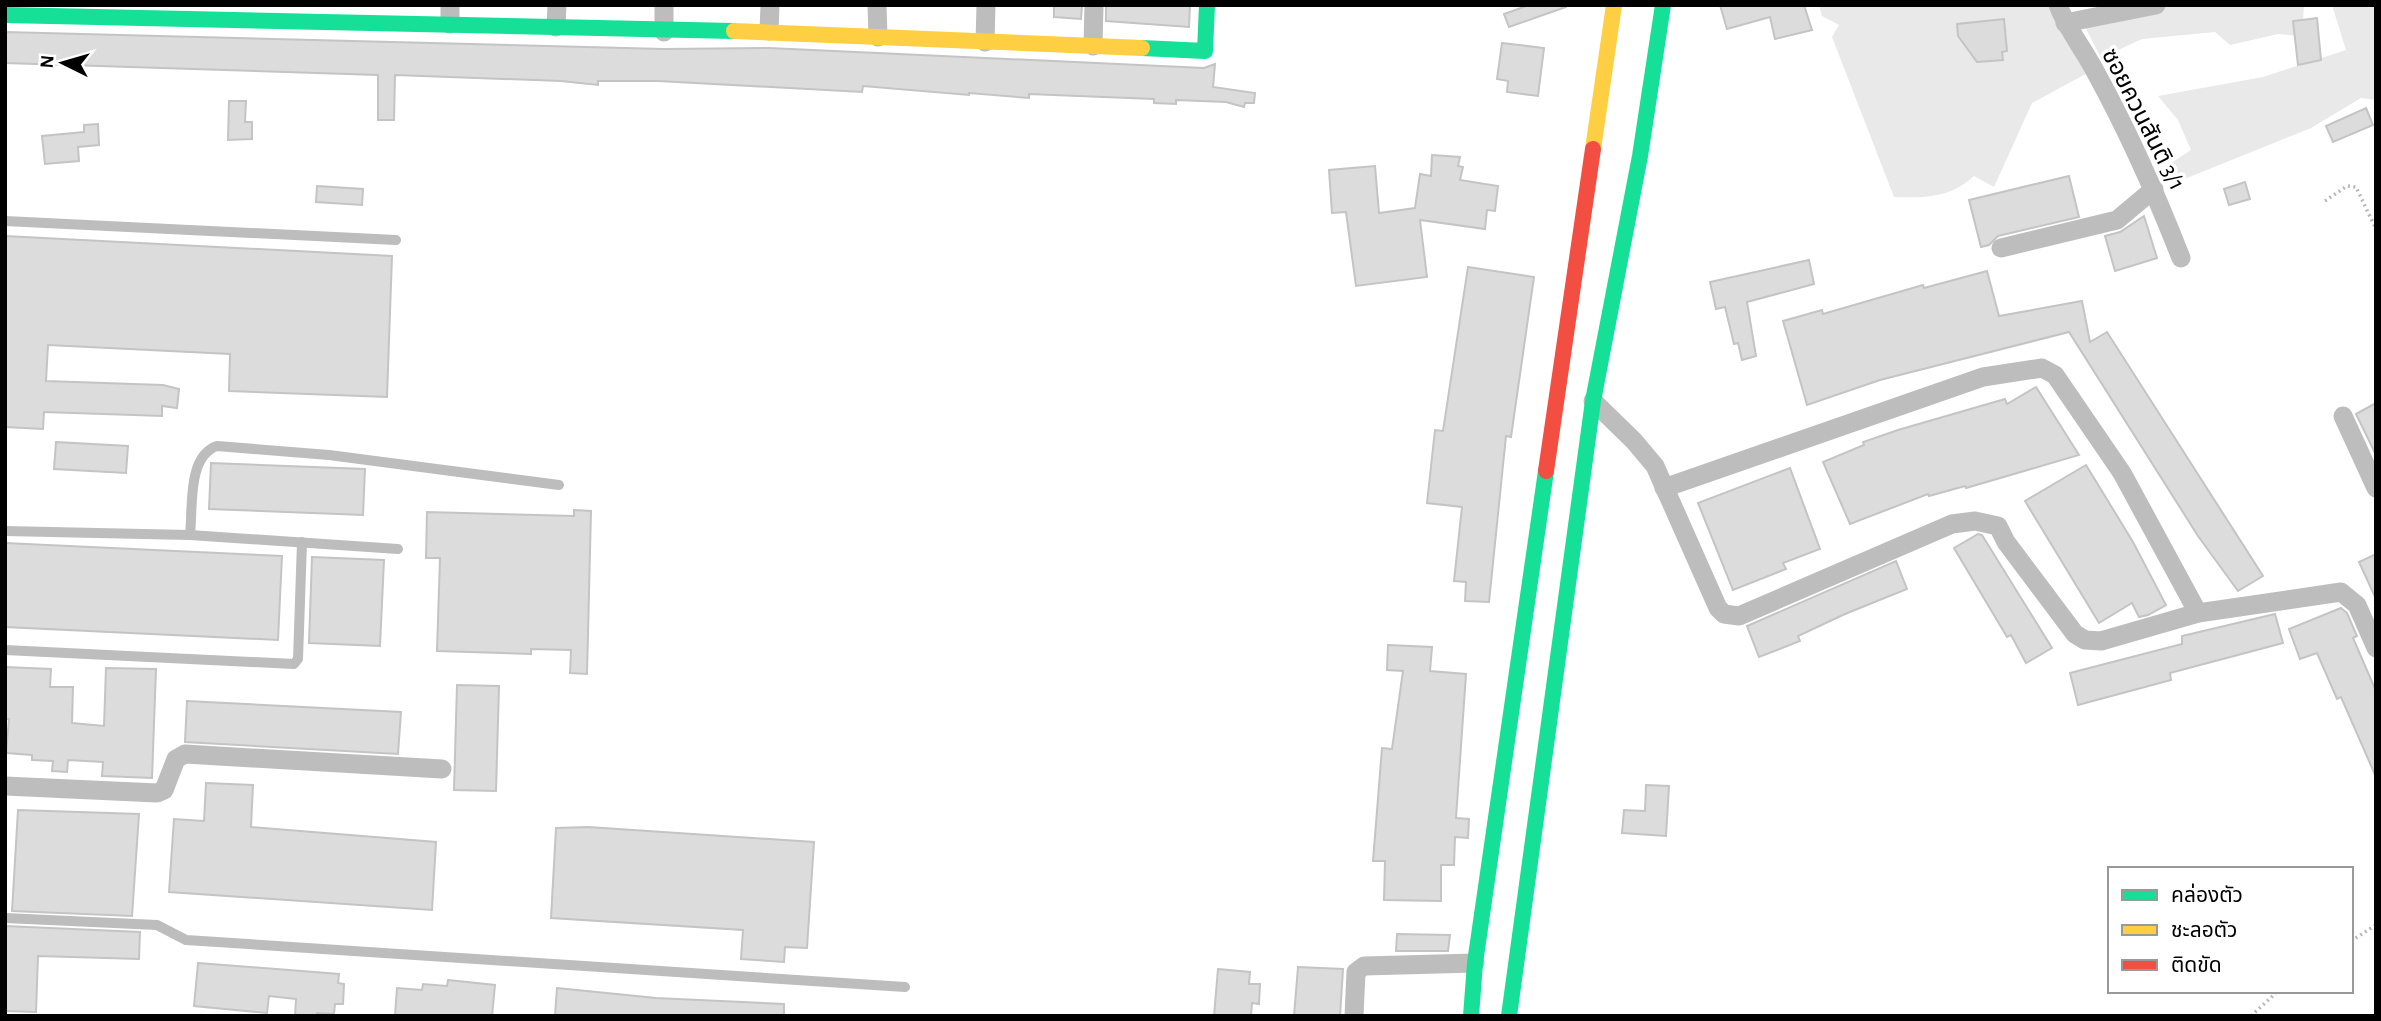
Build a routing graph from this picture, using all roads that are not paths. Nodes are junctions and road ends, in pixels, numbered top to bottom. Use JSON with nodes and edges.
{"nodes":[{"id":1,"x":557,"y":5,"type":"edge"},
{"id":2,"x":664,"y":5,"type":"edge"},
{"id":3,"x":770,"y":5,"type":"edge"},
{"id":4,"x":877,"y":5,"type":"edge"},
{"id":5,"x":986,"y":5,"type":"edge"},
{"id":6,"x":1094,"y":5,"type":"edge"},
{"id":7,"x":1207,"y":5,"type":"edge"},
{"id":8,"x":1614,"y":5,"type":"edge"},
{"id":9,"x":1663,"y":5,"type":"edge"},
{"id":10,"x":2157,"y":5,"type":"edge"},
{"id":11,"x":50,"y":11,"type":"edge"},
{"id":12,"x":146,"y":12,"type":"edge"},
{"id":13,"x":248,"y":13,"type":"edge"},
{"id":14,"x":346,"y":13,"type":"edge"},
{"id":15,"x":2061,"y":14,"type":"edge"},
{"id":16,"x":5,"y":15,"type":"edge"},
{"id":17,"x":450,"y":15,"type":"edge"},
{"id":18,"x":556,"y":27,"type":"junction"},
{"id":19,"x":769,"y":31,"type":"junction"},
{"id":20,"x":664,"y":32,"type":"junction"},
{"id":21,"x":878,"y":37,"type":"junction"},
{"id":22,"x":985,"y":42,"type":"junction"},
{"id":23,"x":1093,"y":46,"type":"junction"},
{"id":24,"x":2154,"y":189,"type":"junction"},
{"id":25,"x":5,"y":221,"type":"edge"},
{"id":26,"x":396,"y":240,"type":"dead end"},
{"id":27,"x":2001,"y":248,"type":"dead end"},
{"id":28,"x":2181,"y":258,"type":"dead end"},
{"id":29,"x":1593,"y":401,"type":"junction"},
{"id":30,"x":2343,"y":416,"type":"dead end"},
{"id":31,"x":559,"y":485,"type":"dead end"},
{"id":32,"x":1664,"y":488,"type":"junction"},
{"id":33,"x":2376,"y":488,"type":"edge"},
{"id":34,"x":5,"y":531,"type":"edge"},
{"id":35,"x":190,"y":535,"type":"junction"},
{"id":36,"x":302,"y":542,"type":"junction"},
{"id":37,"x":398,"y":549,"type":"dead end"},
{"id":38,"x":2198,"y":613,"type":"junction"},
{"id":39,"x":2376,"y":648,"type":"edge"},
{"id":40,"x":5,"y":650,"type":"edge"},
{"id":41,"x":442,"y":769,"type":"dead end"},
{"id":42,"x":5,"y":786,"type":"edge"},
{"id":43,"x":5,"y":918,"type":"edge"},
{"id":44,"x":1475,"y":963,"type":"junction"},
{"id":45,"x":905,"y":987,"type":"dead end"},
{"id":46,"x":1354,"y":1016,"type":"edge"},
{"id":47,"x":1471,"y":1016,"type":"edge"},
{"id":48,"x":1510,"y":1016,"type":"edge"}],
"edges":[{"from":1,"to":18,"type":"street"},
{"from":2,"to":20,"type":"street"},
{"from":3,"to":19,"type":"street"},
{"from":4,"to":21,"type":"street"},
{"from":5,"to":22,"type":"street"},
{"from":6,"to":23,"type":"street"},
{"from":7,"to":23,"type":"main road"},
{"from":8,"to":44,"type":"main road"},
{"from":9,"to":29,"type":"main road"},
{"from":10,"to":15,"type":"street"},
{"from":11,"to":12,"type":"main road"},
{"from":11,"to":16,"type":"main road"},
{"from":12,"to":13,"type":"main road"},
{"from":13,"to":14,"type":"main road"},
{"from":14,"to":17,"type":"main road"},
{"from":15,"to":24,"type":"street","name":"ซอยควนสันติ 3/1"},
{"from":17,"to":18,"type":"main road"},
{"from":18,"to":20,"type":"main road"},
{"from":19,"to":20,"type":"main road"},
{"from":19,"to":21,"type":"main road"},
{"from":21,"to":22,"type":"main road"},
{"from":22,"to":23,"type":"main road"},
{"from":24,"to":27,"type":"street"},
{"from":24,"to":28,"type":"street","name":"ซอยควนสันติ 3/1"},
{"from":25,"to":26,"type":"lane"},
{"from":29,"to":32,"type":"street"},
{"from":29,"to":48,"type":"main road"},
{"from":30,"to":33,"type":"street"},
{"from":31,"to":35,"type":"lane"},
{"from":32,"to":38,"type":"street"},
{"from":32,"to":38,"type":"street"},
{"from":34,"to":35,"type":"lane"},
{"from":35,"to":36,"type":"lane"},
{"from":36,"to":37,"type":"lane"},
{"from":36,"to":40,"type":"lane"},
{"from":38,"to":39,"type":"street"},
{"from":41,"to":42,"type":"street"},
{"from":43,"to":45,"type":"lane"},
{"from":44,"to":46,"type":"street"},
{"from":44,"to":47,"type":"main road"}]}
